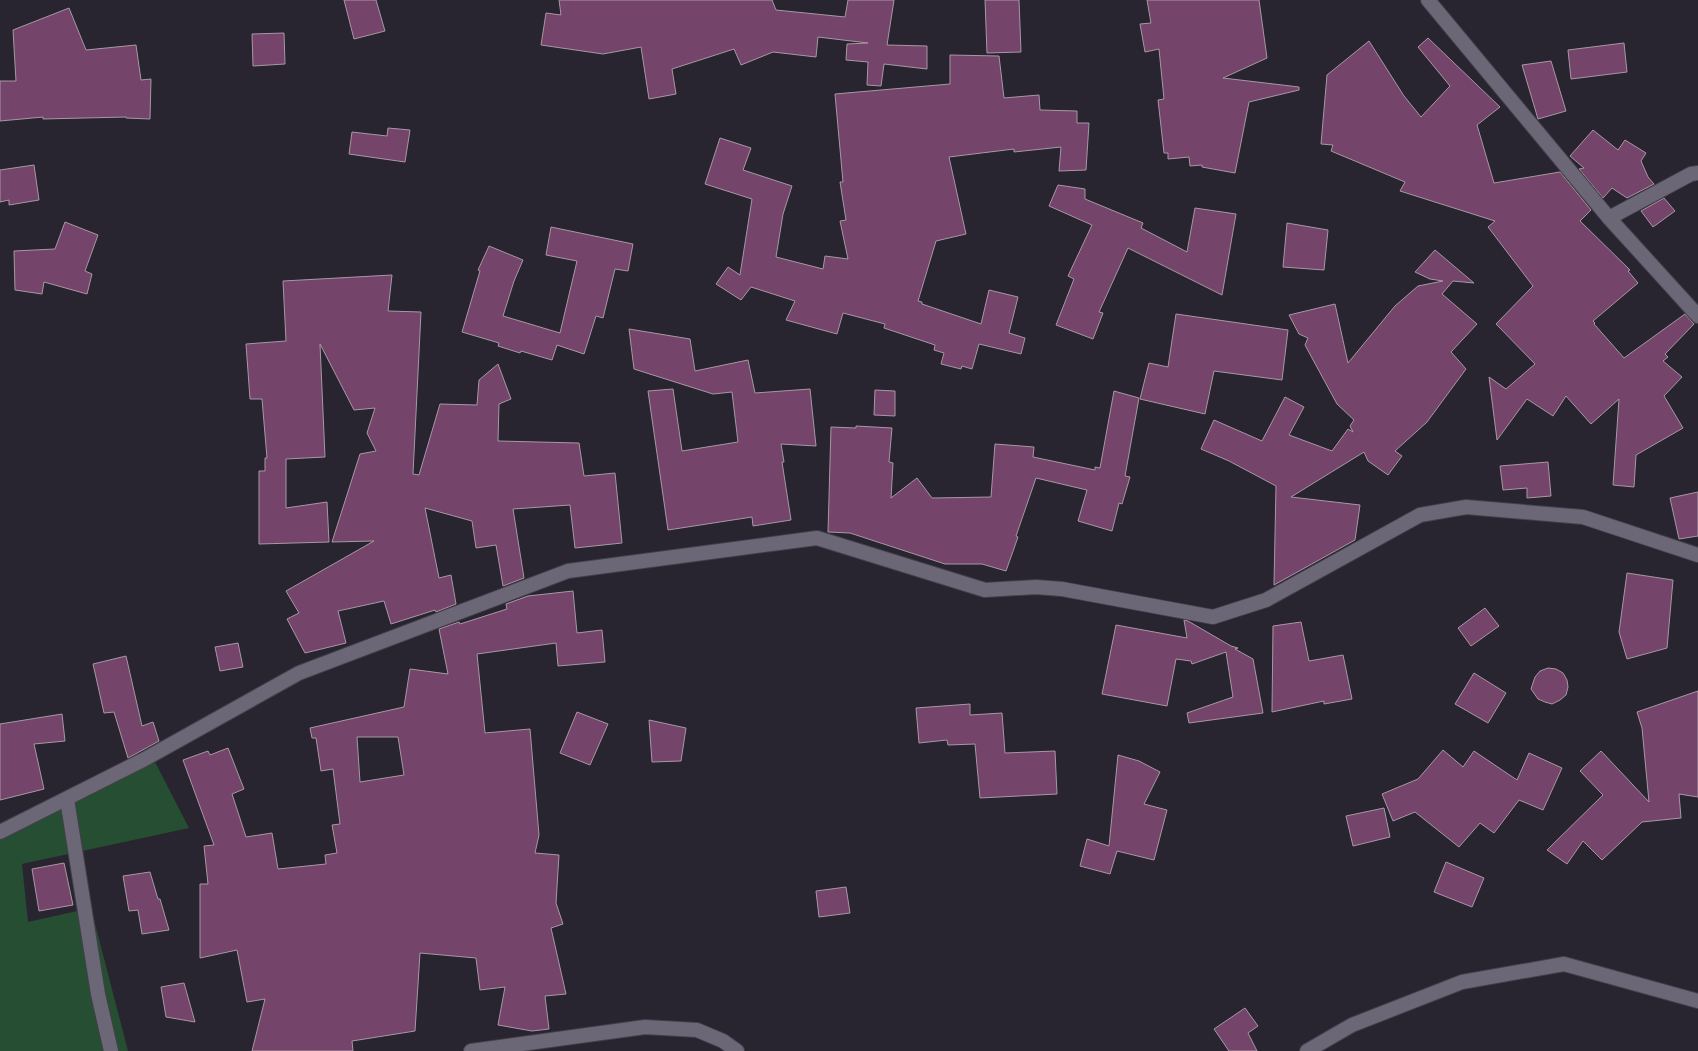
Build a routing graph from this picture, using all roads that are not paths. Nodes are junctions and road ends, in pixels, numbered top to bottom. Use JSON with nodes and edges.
{"nodes":[{"id":1,"x":1428,"y":0,"type":"edge"},
{"id":2,"x":1698,"y":173,"type":"edge"},
{"id":3,"x":1609,"y":218,"type":"junction"},
{"id":4,"x":1698,"y":316,"type":"edge"},
{"id":5,"x":1698,"y":555,"type":"edge"},
{"id":6,"x":67,"y":799,"type":"junction"},
{"id":7,"x":0,"y":832,"type":"edge"},
{"id":8,"x":1698,"y":1001,"type":"edge"},
{"id":9,"x":112,"y":1051,"type":"edge"},
{"id":10,"x":472,"y":1051,"type":"edge"},
{"id":11,"x":738,"y":1051,"type":"edge"},
{"id":12,"x":1307,"y":1051,"type":"edge"}],
"edges":[{"from":1,"to":3,"type":"street"},
{"from":2,"to":3,"type":"street"},
{"from":3,"to":4,"type":"street"},
{"from":5,"to":6,"type":"street"},
{"from":6,"to":7,"type":"street"},
{"from":6,"to":9,"type":"street"},
{"from":8,"to":12,"type":"street"},
{"from":10,"to":11,"type":"street"}]}
